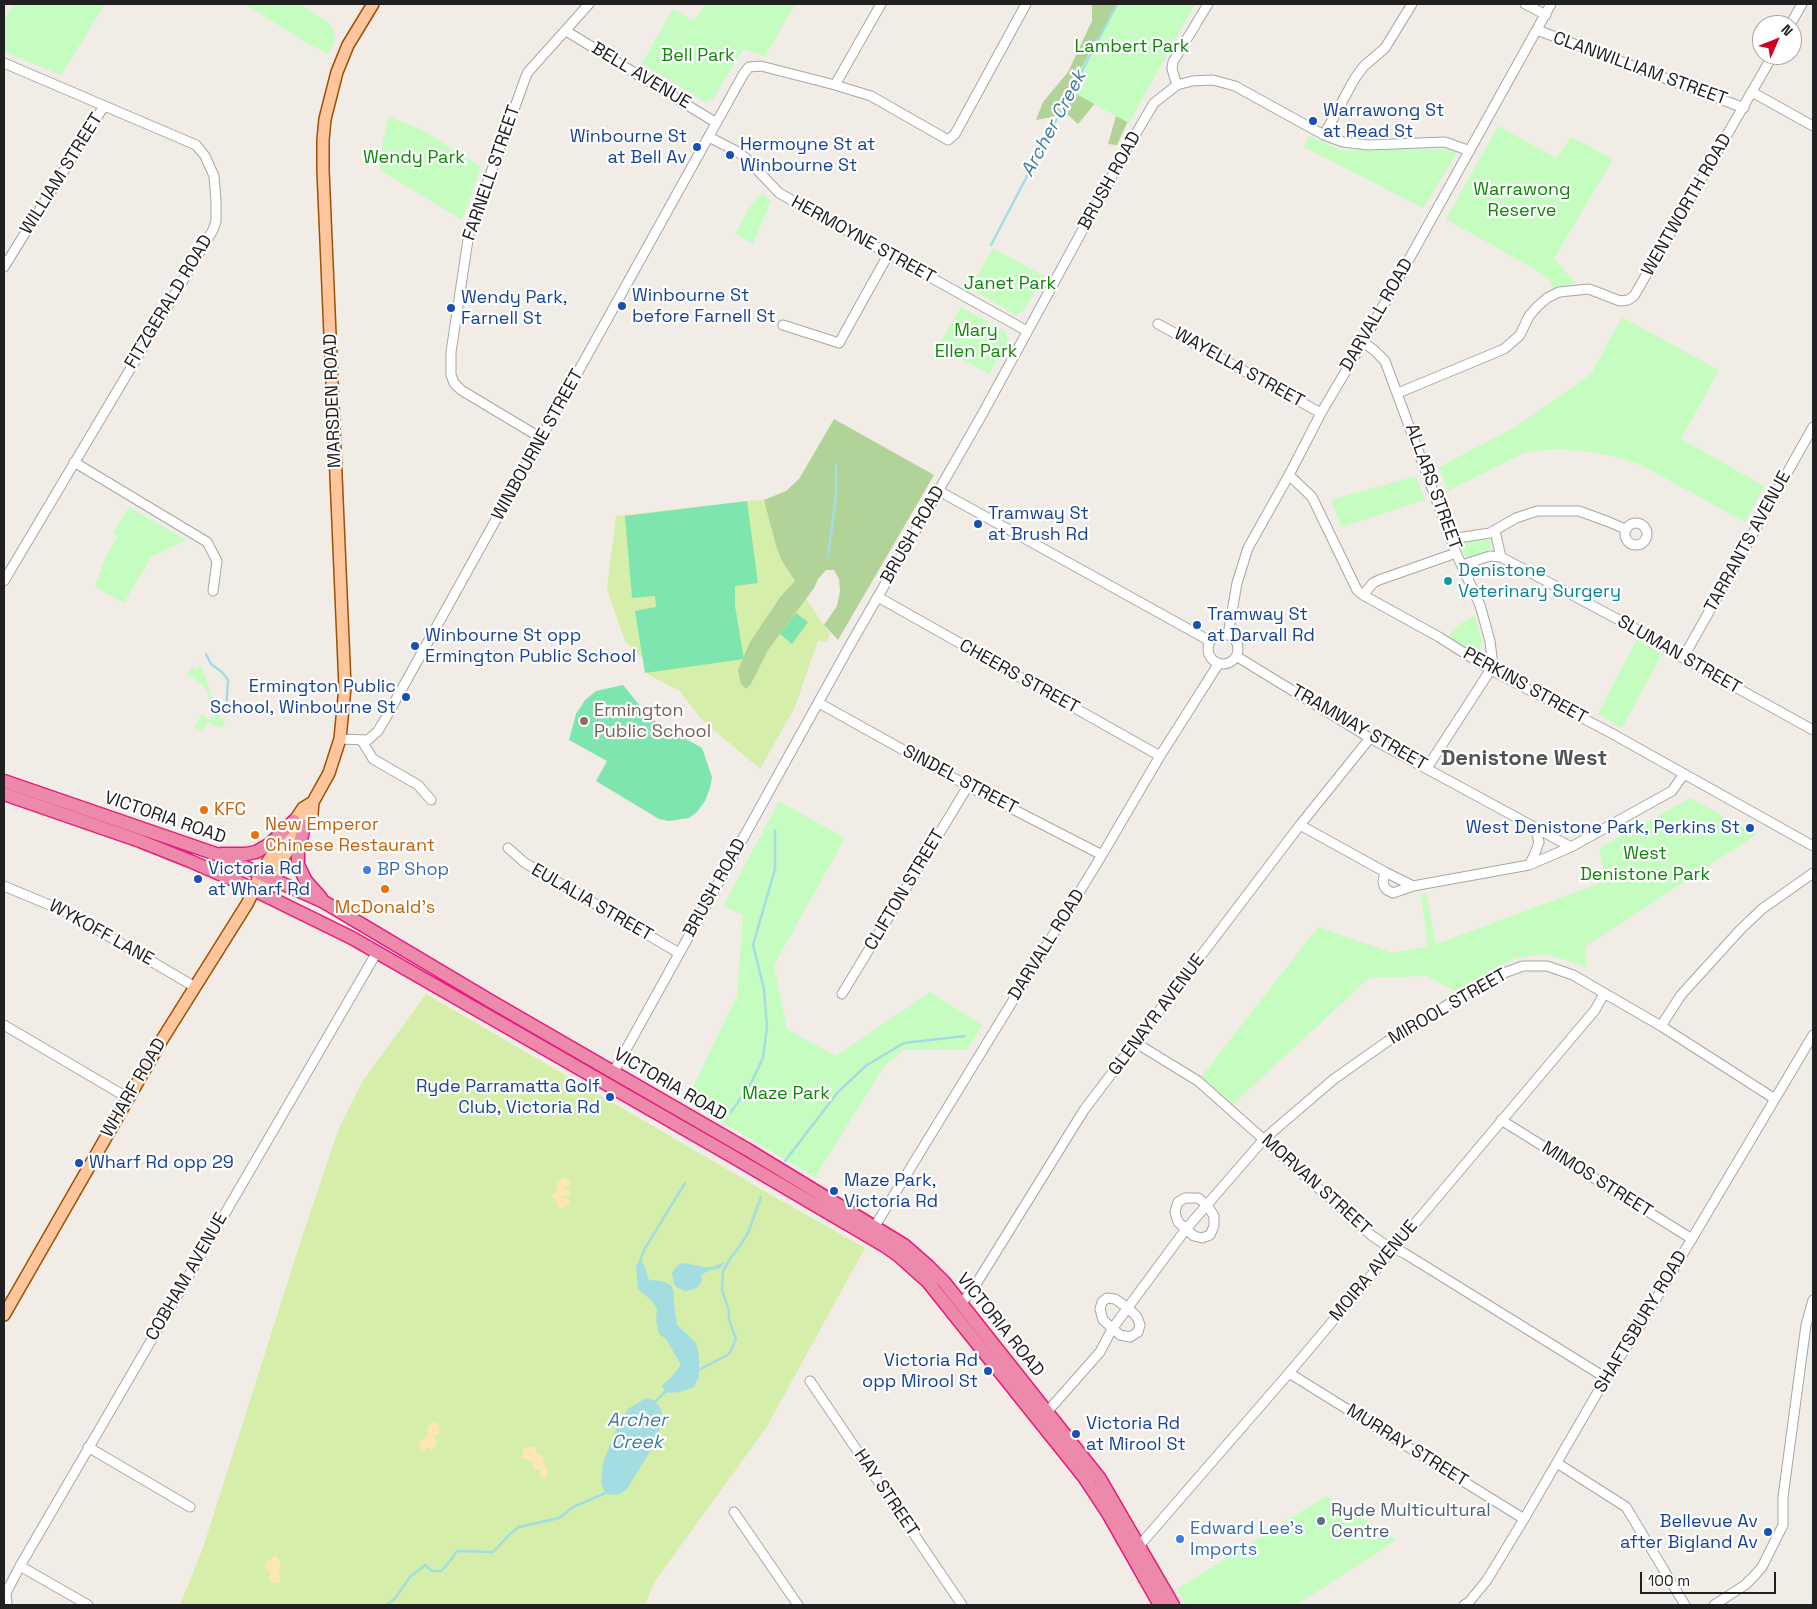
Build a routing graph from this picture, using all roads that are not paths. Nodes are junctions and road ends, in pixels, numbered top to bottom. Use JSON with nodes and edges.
{"nodes":[{"id":1,"x":373,"y":4,"type":"edge"},
{"id":2,"x":589,"y":4,"type":"edge"},
{"id":3,"x":881,"y":4,"type":"edge"},
{"id":4,"x":1026,"y":4,"type":"edge"},
{"id":5,"x":1208,"y":4,"type":"edge"},
{"id":6,"x":1412,"y":4,"type":"edge"},
{"id":7,"x":1525,"y":4,"type":"edge"},
{"id":8,"x":1552,"y":4,"type":"edge"},
{"id":9,"x":1802,"y":4,"type":"edge"},
{"id":10,"x":1546,"y":15,"type":"junction"},
{"id":11,"x":1796,"y":15,"type":"edge"},
{"id":12,"x":1537,"y":30,"type":"junction"},
{"id":13,"x":566,"y":31,"type":"junction"},
{"id":14,"x":4,"y":63,"type":"edge"},
{"id":15,"x":1767,"y":65,"type":"edge"},
{"id":16,"x":835,"y":85,"type":"junction"},
{"id":17,"x":1177,"y":85,"type":"junction"},
{"id":18,"x":1752,"y":92,"type":"junction"},
{"id":19,"x":104,"y":106,"type":"junction"},
{"id":20,"x":1744,"y":108,"type":"junction"},
{"id":21,"x":715,"y":122,"type":"junction"},
{"id":22,"x":1813,"y":126,"type":"edge"},
{"id":23,"x":1324,"y":135,"type":"junction"},
{"id":24,"x":710,"y":137,"type":"junction"},
{"id":25,"x":1470,"y":151,"type":"junction"},
{"id":26,"x":888,"y":255,"type":"junction"},
{"id":27,"x":4,"y":267,"type":"edge"},
{"id":28,"x":1158,"y":324,"type":"dead end"},
{"id":29,"x":783,"y":325,"type":"dead end"},
{"id":30,"x":1027,"y":331,"type":"junction"},
{"id":31,"x":1363,"y":342,"type":"junction"},
{"id":32,"x":1398,"y":393,"type":"junction"},
{"id":33,"x":1320,"y":413,"type":"junction"},
{"id":34,"x":1813,"y":427,"type":"edge"},
{"id":35,"x":541,"y":438,"type":"junction"},
{"id":36,"x":74,"y":462,"type":"junction"},
{"id":37,"x":1289,"y":475,"type":"junction"},
{"id":38,"x":938,"y":491,"type":"junction"},
{"id":39,"x":1625,"y":530,"type":"dead end"},
{"id":40,"x":1495,"y":531,"type":"junction"},
{"id":41,"x":1451,"y":539,"type":"junction"},
{"id":42,"x":1456,"y":553,"type":"junction"},
{"id":43,"x":1501,"y":557,"type":"junction"},
{"id":44,"x":1462,"y":565,"type":"junction"},
{"id":45,"x":4,"y":581,"type":"edge"},
{"id":46,"x":213,"y":591,"type":"dead end"},
{"id":47,"x":1363,"y":595,"type":"junction"},
{"id":48,"x":878,"y":597,"type":"junction"},
{"id":49,"x":1228,"y":635,"type":"junction"},
{"id":50,"x":1210,"y":641,"type":"junction"},
{"id":51,"x":1236,"y":656,"type":"junction"},
{"id":52,"x":1683,"y":658,"type":"junction"},
{"id":53,"x":1219,"y":663,"type":"junction"},
{"id":54,"x":1491,"y":670,"type":"junction"},
{"id":55,"x":819,"y":703,"type":"junction"},
{"id":56,"x":1813,"y":730,"type":"edge"},
{"id":57,"x":1370,"y":738,"type":"junction"},
{"id":58,"x":340,"y":739,"type":"junction"},
{"id":59,"x":362,"y":741,"type":"junction"},
{"id":60,"x":1160,"y":756,"type":"junction"},
{"id":61,"x":1427,"y":768,"type":"junction"},
{"id":62,"x":1684,"y":774,"type":"junction"},
{"id":63,"x":4,"y":781,"type":"edge"},
{"id":64,"x":968,"y":786,"type":"junction"},
{"id":65,"x":4,"y":794,"type":"edge"},
{"id":66,"x":431,"y":800,"type":"dead end"},
{"id":67,"x":299,"y":823,"type":"junction"},
{"id":68,"x":1300,"y":825,"type":"junction"},
{"id":69,"x":1535,"y":827,"type":"junction"},
{"id":70,"x":1813,"y":846,"type":"edge"},
{"id":71,"x":1571,"y":847,"type":"junction"},
{"id":72,"x":508,"y":848,"type":"dead end"},
{"id":73,"x":216,"y":854,"type":"junction"},
{"id":74,"x":1102,"y":855,"type":"junction"},
{"id":75,"x":1529,"y":865,"type":"junction"},
{"id":76,"x":1385,"y":872,"type":"junction"},
{"id":77,"x":1813,"y":873,"type":"edge"},
{"id":78,"x":265,"y":876,"type":"junction"},
{"id":79,"x":4,"y":886,"type":"edge"},
{"id":80,"x":1413,"y":886,"type":"junction"},
{"id":81,"x":254,"y":890,"type":"junction"},
{"id":82,"x":324,"y":902,"type":"junction"},
{"id":83,"x":377,"y":952,"type":"junction"},
{"id":84,"x":679,"y":953,"type":"junction"},
{"id":85,"x":195,"y":987,"type":"junction"},
{"id":86,"x":842,"y":994,"type":"dead end"},
{"id":87,"x":1604,"y":994,"type":"junction"},
{"id":88,"x":4,"y":1025,"type":"edge"},
{"id":89,"x":1661,"y":1026,"type":"junction"},
{"id":90,"x":1813,"y":1037,"type":"edge"},
{"id":91,"x":1136,"y":1042,"type":"junction"},
{"id":92,"x":613,"y":1073,"type":"junction"},
{"id":93,"x":128,"y":1098,"type":"junction"},
{"id":94,"x":1775,"y":1099,"type":"junction"},
{"id":95,"x":1501,"y":1120,"type":"junction"},
{"id":96,"x":1264,"y":1139,"type":"junction"},
{"id":97,"x":1207,"y":1205,"type":"junction"},
{"id":98,"x":875,"y":1226,"type":"junction"},
{"id":99,"x":1186,"y":1229,"type":"junction"},
{"id":100,"x":1692,"y":1239,"type":"junction"},
{"id":101,"x":1393,"y":1248,"type":"junction"},
{"id":102,"x":1813,"y":1300,"type":"edge"},
{"id":103,"x":961,"y":1304,"type":"junction"},
{"id":104,"x":1128,"y":1308,"type":"junction"},
{"id":105,"x":4,"y":1315,"type":"edge"},
{"id":106,"x":1112,"y":1329,"type":"junction"},
{"id":107,"x":1289,"y":1373,"type":"junction"},
{"id":108,"x":1606,"y":1378,"type":"junction"},
{"id":109,"x":810,"y":1381,"type":"dead end"},
{"id":110,"x":1047,"y":1412,"type":"junction"},
{"id":111,"x":88,"y":1447,"type":"junction"},
{"id":112,"x":1557,"y":1463,"type":"junction"},
{"id":113,"x":190,"y":1507,"type":"dead end"},
{"id":114,"x":734,"y":1512,"type":"dead end"},
{"id":115,"x":1524,"y":1519,"type":"junction"},
{"id":116,"x":1140,"y":1546,"type":"junction"},
{"id":117,"x":20,"y":1566,"type":"junction"},
{"id":118,"x":5,"y":1592,"type":"edge"},
{"id":119,"x":1468,"y":1604,"type":"edge"},
{"id":120,"x":7,"y":1605,"type":"edge"},
{"id":121,"x":88,"y":1605,"type":"edge"},
{"id":122,"x":798,"y":1605,"type":"edge"},
{"id":123,"x":962,"y":1605,"type":"edge"},
{"id":124,"x":1160,"y":1605,"type":"edge"},
{"id":125,"x":1173,"y":1605,"type":"edge"},
{"id":126,"x":1685,"y":1605,"type":"edge"},
{"id":127,"x":1714,"y":1605,"type":"edge"}],
"edges":[{"from":1,"to":58,"type":"main road","name":"MARSDEN ROAD"},
{"from":2,"to":13,"type":"street","name":"FARNELL STREET"},
{"from":3,"to":16,"type":"street"},
{"from":4,"to":16,"type":"street"},
{"from":5,"to":17,"type":"street"},
{"from":6,"to":23,"type":"street"},
{"from":7,"to":10,"type":"street","name":"CLANWILLIAM STREET"},
{"from":8,"to":10,"type":"street","name":"DARVALL ROAD"},
{"from":9,"to":11,"type":"street"},
{"from":10,"to":12,"type":"street","name":"DARVALL ROAD"},
{"from":12,"to":20,"type":"street","name":"CLANWILLIAM STREET"},
{"from":12,"to":25,"type":"street","name":"DARVALL ROAD"},
{"from":13,"to":21,"type":"street","name":"BELL AVENUE"},
{"from":13,"to":35,"type":"street","name":"FARNELL STREET"},
{"from":14,"to":19,"type":"street","name":"FITZGERALD ROAD"},
{"from":15,"to":18,"type":"street","name":"WENTWORTH ROAD"},
{"from":16,"to":21,"type":"street","name":"WINBOURNE STREET"},
{"from":17,"to":23,"type":"street"},
{"from":17,"to":30,"type":"street","name":"BRUSH ROAD"},
{"from":18,"to":20,"type":"street","name":"WENTWORTH ROAD"},
{"from":18,"to":22,"type":"street","name":"CLANWILLIAM STREET"},
{"from":19,"to":27,"type":"street","name":"WILLIAM STREET"},
{"from":19,"to":36,"type":"street","name":"FITZGERALD ROAD"},
{"from":20,"to":32,"type":"street","name":"WENTWORTH ROAD"},
{"from":21,"to":24,"type":"street","name":"WINBOURNE STREET"},
{"from":23,"to":25,"type":"street"},
{"from":24,"to":26,"type":"street","name":"HERMOYNE STREET"},
{"from":24,"to":35,"type":"street","name":"WINBOURNE STREET"},
{"from":25,"to":31,"type":"street","name":"DARVALL ROAD"},
{"from":26,"to":29,"type":"street"},
{"from":26,"to":30,"type":"street","name":"HERMOYNE STREET"},
{"from":28,"to":33,"type":"street","name":"WAYELLA STREET"},
{"from":30,"to":38,"type":"street","name":"BRUSH ROAD"},
{"from":31,"to":32,"type":"street","name":"ALLARS STREET"},
{"from":31,"to":33,"type":"street","name":"DARVALL ROAD"},
{"from":32,"to":41,"type":"street","name":"ALLARS STREET"},
{"from":33,"to":37,"type":"street","name":"DARVALL ROAD"},
{"from":34,"to":52,"type":"street","name":"TARRANTS AVENUE"},
{"from":35,"to":59,"type":"street","name":"WINBOURNE STREET"},
{"from":36,"to":45,"type":"street","name":"FITZGERALD ROAD"},
{"from":36,"to":46,"type":"street"},
{"from":37,"to":47,"type":"street","name":"PERKINS STREET"},
{"from":37,"to":49,"type":"street","name":"DARVALL ROAD"},
{"from":38,"to":48,"type":"street","name":"BRUSH ROAD"},
{"from":38,"to":50,"type":"street"},
{"from":39,"to":40,"type":"street"},
{"from":40,"to":41,"type":"street"},
{"from":40,"to":43,"type":"street"},
{"from":41,"to":42,"type":"street","name":"ALLARS STREET"},
{"from":42,"to":44,"type":"street","name":"ALLARS STREET"},
{"from":42,"to":47,"type":"street"},
{"from":43,"to":44,"type":"street"},
{"from":43,"to":52,"type":"street","name":"SLUMAN STREET"},
{"from":44,"to":54,"type":"street","name":"ALLARS STREET"},
{"from":47,"to":54,"type":"street","name":"PERKINS STREET"},
{"from":48,"to":55,"type":"street","name":"BRUSH ROAD"},
{"from":48,"to":60,"type":"street","name":"CHEERS STREET"},
{"from":49,"to":50,"type":"street"},
{"from":49,"to":51,"type":"street"},
{"from":50,"to":53,"type":"street"},
{"from":51,"to":53,"type":"street"},
{"from":51,"to":57,"type":"street","name":"TRAMWAY STREET"},
{"from":52,"to":56,"type":"street","name":"SLUMAN STREET"},
{"from":53,"to":60,"type":"street","name":"DARVALL ROAD"},
{"from":54,"to":61,"type":"street"},
{"from":54,"to":62,"type":"street","name":"PERKINS STREET"},
{"from":55,"to":64,"type":"street","name":"SINDEL STREET"},
{"from":55,"to":84,"type":"street","name":"BRUSH ROAD"},
{"from":57,"to":61,"type":"street","name":"TRAMWAY STREET"},
{"from":57,"to":68,"type":"street","name":"GLENAYR AVENUE"},
{"from":58,"to":59,"type":"street"},
{"from":58,"to":67,"type":"main road","name":"MARSDEN ROAD"},
{"from":59,"to":66,"type":"street"},
{"from":60,"to":74,"type":"street","name":"DARVALL ROAD"},
{"from":61,"to":69,"type":"street","name":"TRAMWAY STREET"},
{"from":62,"to":70,"type":"street","name":"PERKINS STREET"},
{"from":62,"to":71,"type":"street"},
{"from":63,"to":73,"type":"highway","name":"VICTORIA ROAD"},
{"from":64,"to":74,"type":"street","name":"SINDEL STREET"},
{"from":64,"to":86,"type":"street","name":"CLIFTON STREET"},
{"from":65,"to":81,"type":"highway","name":"VICTORIA ROAD"},
{"from":67,"to":73,"type":"highway"},
{"from":67,"to":78,"type":"main road","name":"MARSDEN ROAD"},
{"from":67,"to":82,"type":"highway"},
{"from":68,"to":76,"type":"street"},
{"from":68,"to":91,"type":"street","name":"GLENAYR AVENUE"},
{"from":69,"to":71,"type":"street","name":"TRAMWAY STREET"},
{"from":69,"to":75,"type":"street"},
{"from":71,"to":75,"type":"street"},
{"from":72,"to":84,"type":"street","name":"EULALIA STREET"},
{"from":73,"to":78,"type":"highway","name":"VICTORIA ROAD"},
{"from":74,"to":98,"type":"street","name":"DARVALL ROAD"},
{"from":75,"to":80,"type":"street"},
{"from":76,"to":80,"type":"street"},
{"from":76,"to":80,"type":"street"},
{"from":77,"to":89,"type":"street"},
{"from":78,"to":81,"type":"main road","name":"MARSDEN ROAD"},
{"from":78,"to":82,"type":"highway","name":"VICTORIA ROAD"},
{"from":79,"to":85,"type":"street","name":"WYKOFF LANE"},
{"from":81,"to":83,"type":"highway","name":"VICTORIA ROAD"},
{"from":81,"to":85,"type":"main road","name":"WHARF ROAD"},
{"from":82,"to":92,"type":"highway","name":"VICTORIA ROAD"},
{"from":83,"to":111,"type":"street","name":"COBHAM AVENUE"},
{"from":83,"to":124,"type":"highway","name":"VICTORIA ROAD"},
{"from":84,"to":92,"type":"street","name":"BRUSH ROAD"},
{"from":85,"to":93,"type":"main road","name":"WHARF ROAD"},
{"from":87,"to":89,"type":"street","name":"MIROOL STREET"},
{"from":87,"to":95,"type":"street","name":"MOIRA AVENUE"},
{"from":87,"to":96,"type":"street","name":"MIROOL STREET"},
{"from":88,"to":93,"type":"street"},
{"from":89,"to":94,"type":"street","name":"MIROOL STREET"},
{"from":90,"to":94,"type":"street","name":"SHAFTSBURY ROAD"},
{"from":91,"to":96,"type":"street","name":"MORVAN STREET"},
{"from":91,"to":103,"type":"street","name":"GLENAYR AVENUE"},
{"from":92,"to":98,"type":"highway","name":"VICTORIA ROAD"},
{"from":93,"to":105,"type":"main road","name":"WHARF ROAD"},
{"from":94,"to":100,"type":"street","name":"SHAFTSBURY ROAD"},
{"from":95,"to":100,"type":"street","name":"MIMOS STREET"},
{"from":95,"to":101,"type":"street","name":"MOIRA AVENUE"},
{"from":96,"to":97,"type":"street","name":"MIROOL STREET"},
{"from":96,"to":101,"type":"street","name":"MORVAN STREET"},
{"from":97,"to":99,"type":"street","name":"MIROOL STREET"},
{"from":97,"to":99,"type":"street"},
{"from":97,"to":99,"type":"street"},
{"from":98,"to":103,"type":"highway","name":"VICTORIA ROAD"},
{"from":99,"to":104,"type":"street","name":"MIROOL STREET"},
{"from":100,"to":108,"type":"street","name":"SHAFTSBURY ROAD"},
{"from":101,"to":107,"type":"street","name":"MOIRA AVENUE"},
{"from":101,"to":108,"type":"street","name":"MORVAN STREET"},
{"from":102,"to":127,"type":"street"},
{"from":103,"to":110,"type":"highway","name":"VICTORIA ROAD"},
{"from":104,"to":106,"type":"street","name":"MIROOL STREET"},
{"from":104,"to":106,"type":"street"},
{"from":104,"to":106,"type":"street"},
{"from":106,"to":110,"type":"street","name":"MIROOL STREET"},
{"from":107,"to":115,"type":"street","name":"MURRAY STREET"},
{"from":107,"to":116,"type":"street","name":"MOIRA AVENUE"},
{"from":108,"to":112,"type":"street","name":"SHAFTSBURY ROAD"},
{"from":109,"to":123,"type":"street","name":"HAY STREET"},
{"from":110,"to":116,"type":"highway","name":"VICTORIA ROAD"},
{"from":111,"to":113,"type":"street"},
{"from":111,"to":117,"type":"street","name":"COBHAM AVENUE"},
{"from":112,"to":115,"type":"street","name":"SHAFTSBURY ROAD"},
{"from":112,"to":126,"type":"street"},
{"from":114,"to":122,"type":"street"},
{"from":115,"to":119,"type":"street","name":"SHAFTSBURY ROAD"},
{"from":116,"to":125,"type":"highway","name":"VICTORIA ROAD"},
{"from":117,"to":118,"type":"street","name":"COBHAM AVENUE"},
{"from":117,"to":121,"type":"street"},
{"from":118,"to":120,"type":"street","name":"COBHAM AVENUE"}]}
